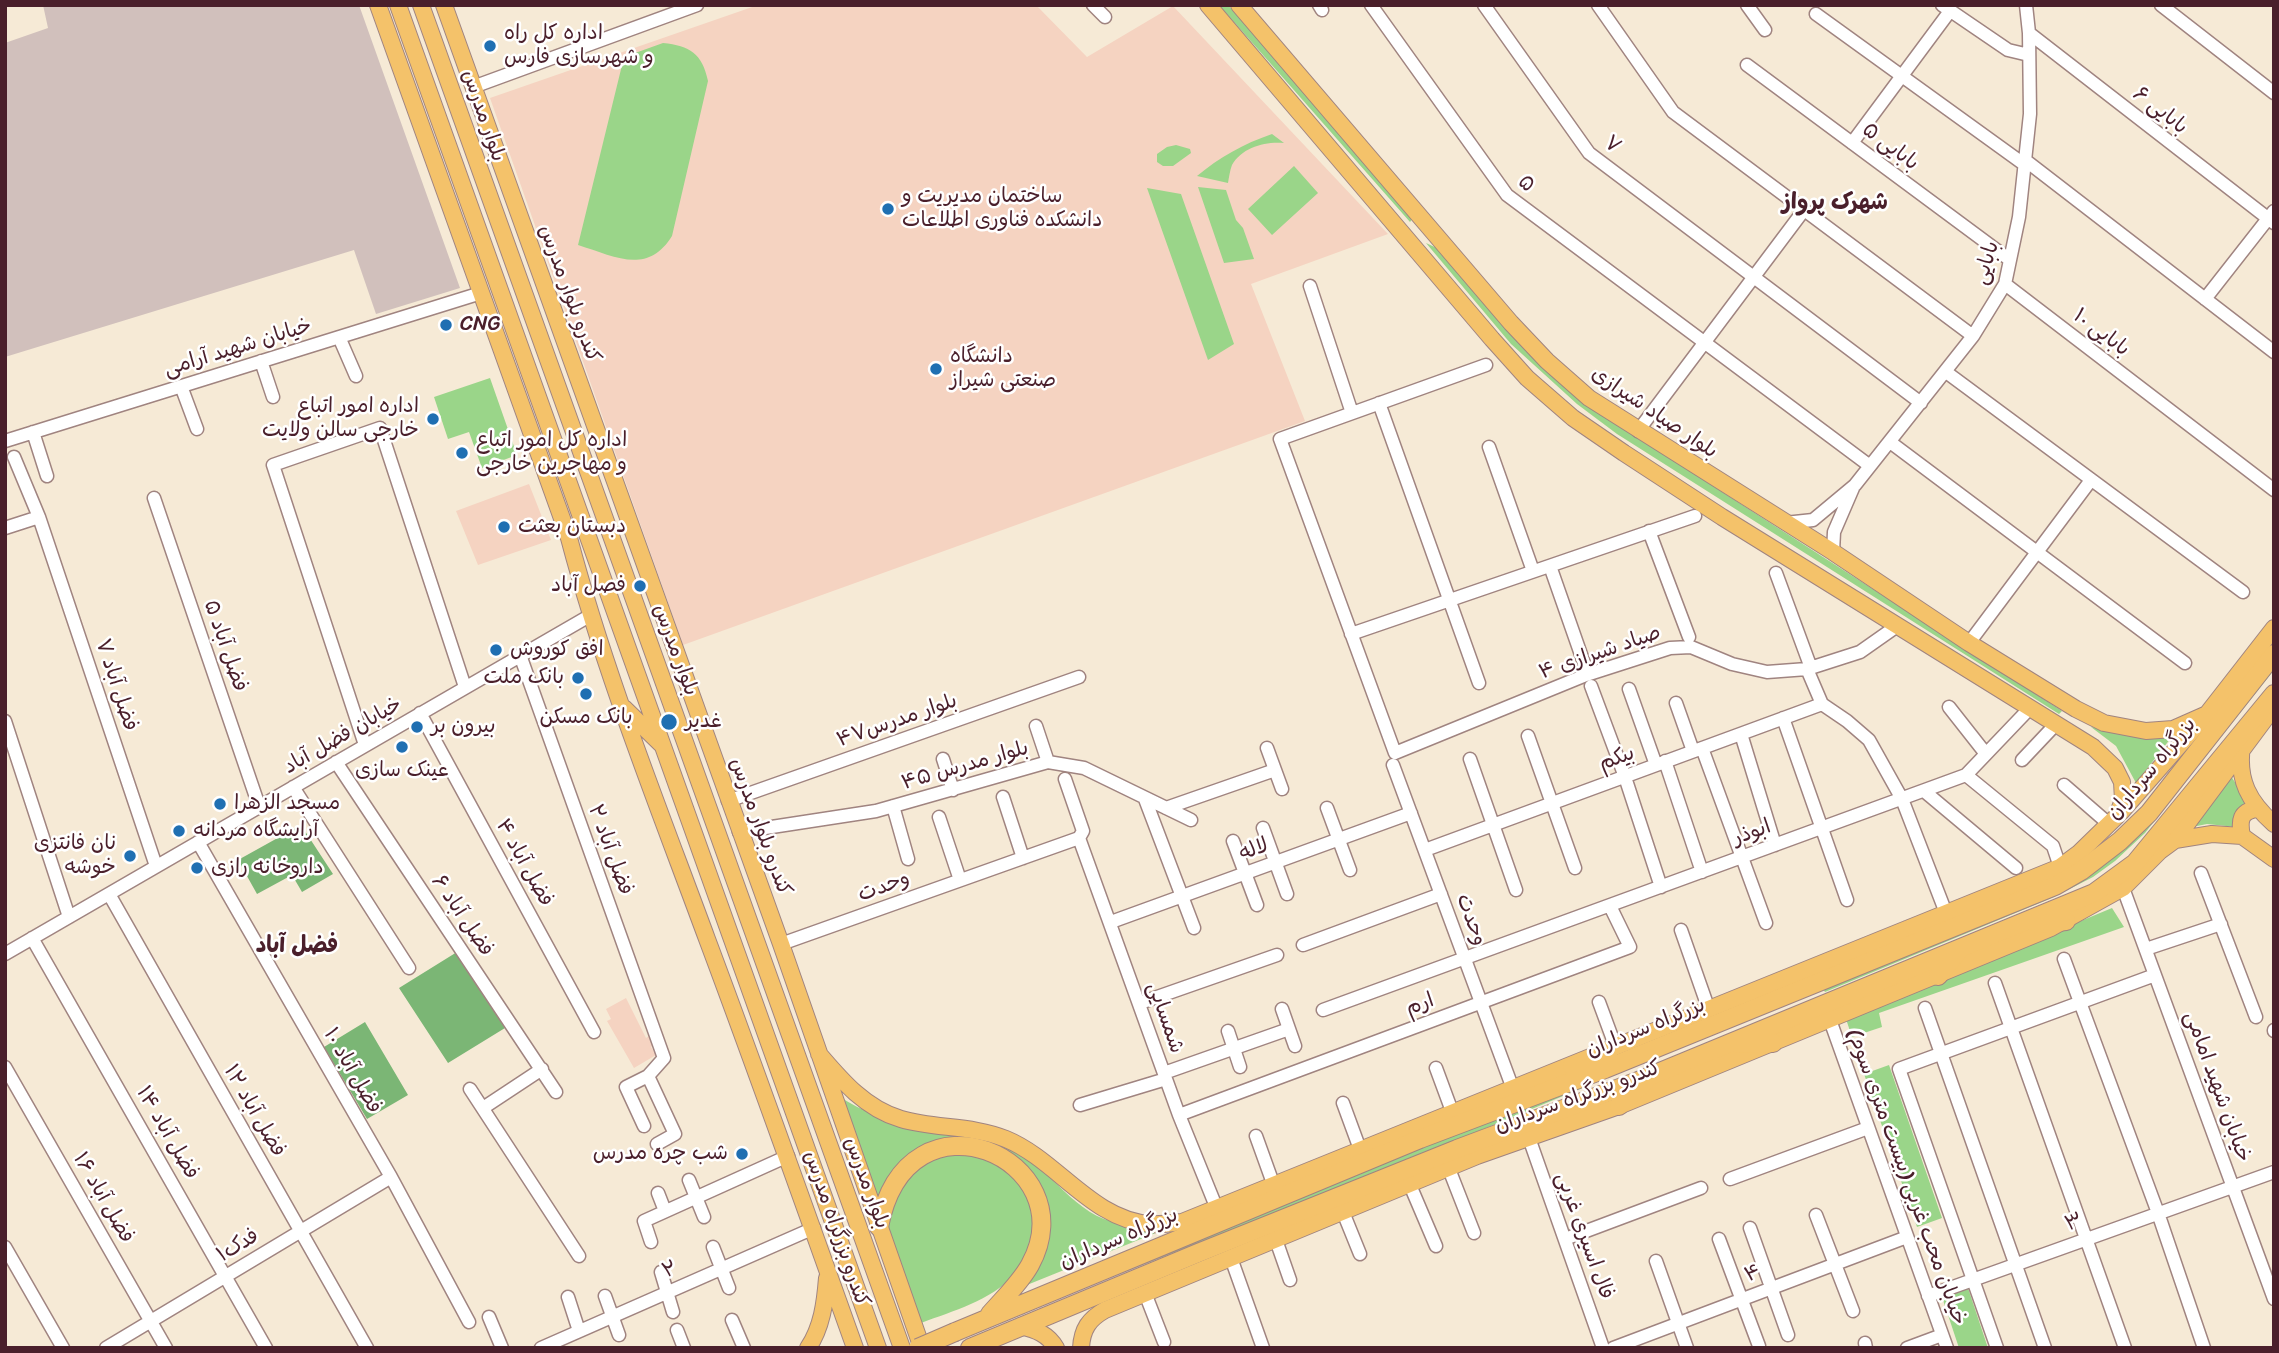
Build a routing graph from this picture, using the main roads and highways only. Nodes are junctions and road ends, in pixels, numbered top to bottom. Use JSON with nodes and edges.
{"nodes":[{"id":1,"x":378,"y":5,"type":"edge"},
{"id":2,"x":398,"y":5,"type":"edge"},
{"id":3,"x":421,"y":5,"type":"edge"},
{"id":4,"x":444,"y":5,"type":"edge"},
{"id":5,"x":1208,"y":5,"type":"edge"},
{"id":6,"x":1238,"y":5,"type":"edge"},
{"id":7,"x":409,"y":89,"type":"junction"},
{"id":8,"x":434,"y":106,"type":"junction"},
{"id":9,"x":425,"y":134,"type":"junction"},
{"id":10,"x":512,"y":196,"type":"junction"},
{"id":11,"x":1433,"y":230,"type":"junction"},
{"id":12,"x":1414,"y":247,"type":"junction"},
{"id":13,"x":517,"y":270,"type":"junction"},
{"id":14,"x":576,"y":506,"type":"junction"},
{"id":15,"x":631,"y":529,"type":"junction"},
{"id":16,"x":611,"y":535,"type":"junction"},
{"id":17,"x":569,"y":538,"type":"junction"},
{"id":18,"x":2274,"y":628,"type":"edge"},
{"id":19,"x":2274,"y":654,"type":"edge"},
{"id":20,"x":620,"y":704,"type":"junction"},
{"id":21,"x":2273,"y":704,"type":"edge"},
{"id":22,"x":2076,"y":709,"type":"junction"},
{"id":23,"x":2207,"y":715,"type":"junction"},
{"id":24,"x":2251,"y":724,"type":"junction"},
{"id":25,"x":2061,"y":726,"type":"junction"},
{"id":26,"x":663,"y":747,"type":"junction"},
{"id":27,"x":2241,"y":749,"type":"junction"},
{"id":28,"x":711,"y":753,"type":"junction"},
{"id":29,"x":692,"y":761,"type":"junction"},
{"id":30,"x":2257,"y":809,"type":"junction"},
{"id":31,"x":2113,"y":820,"type":"junction"},
{"id":32,"x":2274,"y":824,"type":"edge"},
{"id":33,"x":2242,"y":836,"type":"junction"},
{"id":34,"x":2175,"y":840,"type":"junction"},
{"id":35,"x":2274,"y":859,"type":"edge"},
{"id":36,"x":2060,"y":867,"type":"junction"},
{"id":37,"x":2033,"y":896,"type":"junction"},
{"id":38,"x":2066,"y":921,"type":"junction"},
{"id":39,"x":2016,"y":926,"type":"junction"},
{"id":40,"x":1960,"y":949,"type":"junction"},
{"id":41,"x":769,"y":975,"type":"junction"},
{"id":42,"x":1938,"y":976,"type":"junction"},
{"id":43,"x":748,"y":983,"type":"junction"},
{"id":44,"x":1799,"y":990,"type":"junction"},
{"id":45,"x":1808,"y":1011,"type":"junction"},
{"id":46,"x":763,"y":1024,"type":"junction"},
{"id":47,"x":1728,"y":1044,"type":"junction"},
{"id":48,"x":1773,"y":1044,"type":"junction"},
{"id":49,"x":819,"y":1054,"type":"junction"},
{"id":50,"x":1643,"y":1054,"type":"junction"},
{"id":51,"x":1572,"y":1066,"type":"junction"},
{"id":52,"x":1652,"y":1075,"type":"junction"},
{"id":53,"x":1619,"y":1106,"type":"junction"},
{"id":54,"x":1459,"y":1112,"type":"junction"},
{"id":55,"x":776,"y":1124,"type":"junction"},
{"id":56,"x":1420,"y":1139,"type":"junction"},
{"id":57,"x":1477,"y":1156,"type":"joint"},
{"id":58,"x":1450,"y":1160,"type":"junction"},
{"id":59,"x":879,"y":1227,"type":"junction"},
{"id":60,"x":828,"y":1273,"type":"junction"},
{"id":61,"x":984,"y":1320,"type":"junction"},
{"id":62,"x":1021,"y":1326,"type":"junction"},
{"id":63,"x":808,"y":1348,"type":"edge"},
{"id":64,"x":855,"y":1348,"type":"edge"},
{"id":65,"x":878,"y":1348,"type":"edge"},
{"id":66,"x":902,"y":1348,"type":"edge"},
{"id":67,"x":920,"y":1348,"type":"edge"},
{"id":68,"x":970,"y":1348,"type":"edge"},
{"id":69,"x":1055,"y":1348,"type":"edge"},
{"id":70,"x":1081,"y":1348,"type":"edge"}],
"edges":[{"from":1,"to":7,"type":"main road"},
{"from":2,"to":8,"type":"main road","name":"بلوار مدرس"},
{"from":3,"to":13,"type":"main road","name":"بلوار مدرس"},
{"from":4,"to":10,"type":"main road","name":"کندرو بلوار مدرس"},
{"from":5,"to":12,"type":"main road"},
{"from":6,"to":11,"type":"main road","name":"بلوار صیاد شیرازی"},
{"from":7,"to":8,"type":"main road"},
{"from":7,"to":9,"type":"main road"},
{"from":8,"to":9,"type":"main road"},
{"from":8,"to":14,"type":"main road","name":"بلوار مدرس"},
{"from":9,"to":17,"type":"main road"},
{"from":10,"to":13,"type":"main road"},
{"from":10,"to":15,"type":"main road","name":"کندرو بلوار مدرس"},
{"from":11,"to":12,"type":"main road"},
{"from":11,"to":22,"type":"main road","name":"بلوار صیاد شیرازی"},
{"from":12,"to":25,"type":"main road"},
{"from":13,"to":16,"type":"main road","name":"بلوار مدرس"},
{"from":14,"to":17,"type":"main road"},
{"from":14,"to":26,"type":"main road","name":"بلوار مدرس"},
{"from":15,"to":16,"type":"main road"},
{"from":15,"to":28,"type":"main road","name":"کندرو بلوار مدرس"},
{"from":16,"to":29,"type":"main road","name":"بلوار مدرس"},
{"from":17,"to":20,"type":"main road"},
{"from":18,"to":23,"type":"main road"},
{"from":19,"to":37,"type":"highway","name":"بزرگراه سرداران"},
{"from":20,"to":26,"type":"main road"},
{"from":20,"to":55,"type":"main road"},
{"from":21,"to":24,"type":"highway","name":"بزرگراه سرداران"},
{"from":21,"to":27,"type":"main road"},
{"from":22,"to":23,"type":"main road","name":"بلوار صیاد شیرازی"},
{"from":22,"to":25,"type":"main road"},
{"from":23,"to":31,"type":"main road"},
{"from":24,"to":27,"type":"main road"},
{"from":24,"to":39,"type":"highway","name":"بزرگراه سرداران"},
{"from":25,"to":31,"type":"main road"},
{"from":26,"to":43,"type":"main road","name":"بلوار مدرس"},
{"from":27,"to":30,"type":"main road"},
{"from":27,"to":34,"type":"main road"},
{"from":28,"to":29,"type":"main road"},
{"from":28,"to":49,"type":"main road","name":"کندرو بلوار مدرس"},
{"from":29,"to":41,"type":"main road","name":"بلوار مدرس"},
{"from":30,"to":32,"type":"main road"},
{"from":30,"to":33,"type":"main road"},
{"from":31,"to":36,"type":"main road","name":"کندرو بزرگراه سرداران"},
{"from":33,"to":34,"type":"main road"},
{"from":33,"to":35,"type":"main road"},
{"from":34,"to":38,"type":"main road","name":"کندرو بزرگراه سرداران"},
{"from":36,"to":37,"type":"highway"},
{"from":36,"to":51,"type":"main road","name":"کندرو بزرگراه سرداران"},
{"from":37,"to":44,"type":"highway","name":"بزرگراه سرداران"},
{"from":38,"to":39,"type":"highway"},
{"from":38,"to":42,"type":"main road","name":"کندرو بزرگراه سرداران"},
{"from":39,"to":40,"type":"highway","name":"بزرگراه سرداران"},
{"from":40,"to":42,"type":"highway"},
{"from":40,"to":45,"type":"highway","name":"بزرگراه سرداران"},
{"from":41,"to":43,"type":"main road"},
{"from":41,"to":66,"type":"main road","name":"بلوار مدرس"},
{"from":42,"to":48,"type":"main road","name":"کندرو بزرگراه سرداران"},
{"from":43,"to":46,"type":"main road","name":"بلوار مدرس"},
{"from":44,"to":45,"type":"highway"},
{"from":44,"to":50,"type":"highway","name":"بزرگراه سرداران"},
{"from":45,"to":47,"type":"highway","name":"بزرگراه سرداران"},
{"from":46,"to":55,"type":"main road"},
{"from":46,"to":65,"type":"main road","name":"بلوار مدرس"},
{"from":47,"to":48,"type":"highway"},
{"from":47,"to":52,"type":"highway","name":"بزرگراه سرداران"},
{"from":48,"to":53,"type":"main road","name":"کندرو بزرگراه سرداران"},
{"from":49,"to":54,"type":"main road","name":"کندرو بزرگراه سرداران"},
{"from":49,"to":59,"type":"main road","name":"کندرو بلوار مدرس"},
{"from":50,"to":51,"type":"highway"},
{"from":50,"to":56,"type":"highway","name":"بزرگراه سرداران"},
{"from":51,"to":54,"type":"main road","name":"کندرو بزرگراه سرداران"},
{"from":52,"to":53,"type":"highway"},
{"from":52,"to":58,"type":"highway","name":"بزرگراه سرداران"},
{"from":53,"to":57,"type":"main road","name":"کندرو بزرگراه سرداران"},
{"from":54,"to":56,"type":"highway"},
{"from":55,"to":60,"type":"main road","name":"کندرو بزرگراه مدرس"},
{"from":56,"to":61,"type":"highway","name":"بزرگراه سرداران"},
{"from":57,"to":58,"type":"highway"},
{"from":58,"to":62,"type":"highway","name":"بزرگراه سرداران"},
{"from":58,"to":70,"type":"main road"},
{"from":59,"to":61,"type":"highway"},
{"from":59,"to":67,"type":"main road","name":"کندرو بلوار مدرس"},
{"from":60,"to":63,"type":"main road"},
{"from":60,"to":64,"type":"main road","name":"کندرو بزرگراه مدرس"},
{"from":61,"to":67,"type":"highway","name":"بزرگراه سرداران","bridge":true},
{"from":62,"to":68,"type":"highway","name":"بزرگراه سرداران"},
{"from":62,"to":69,"type":"main road"}]}
